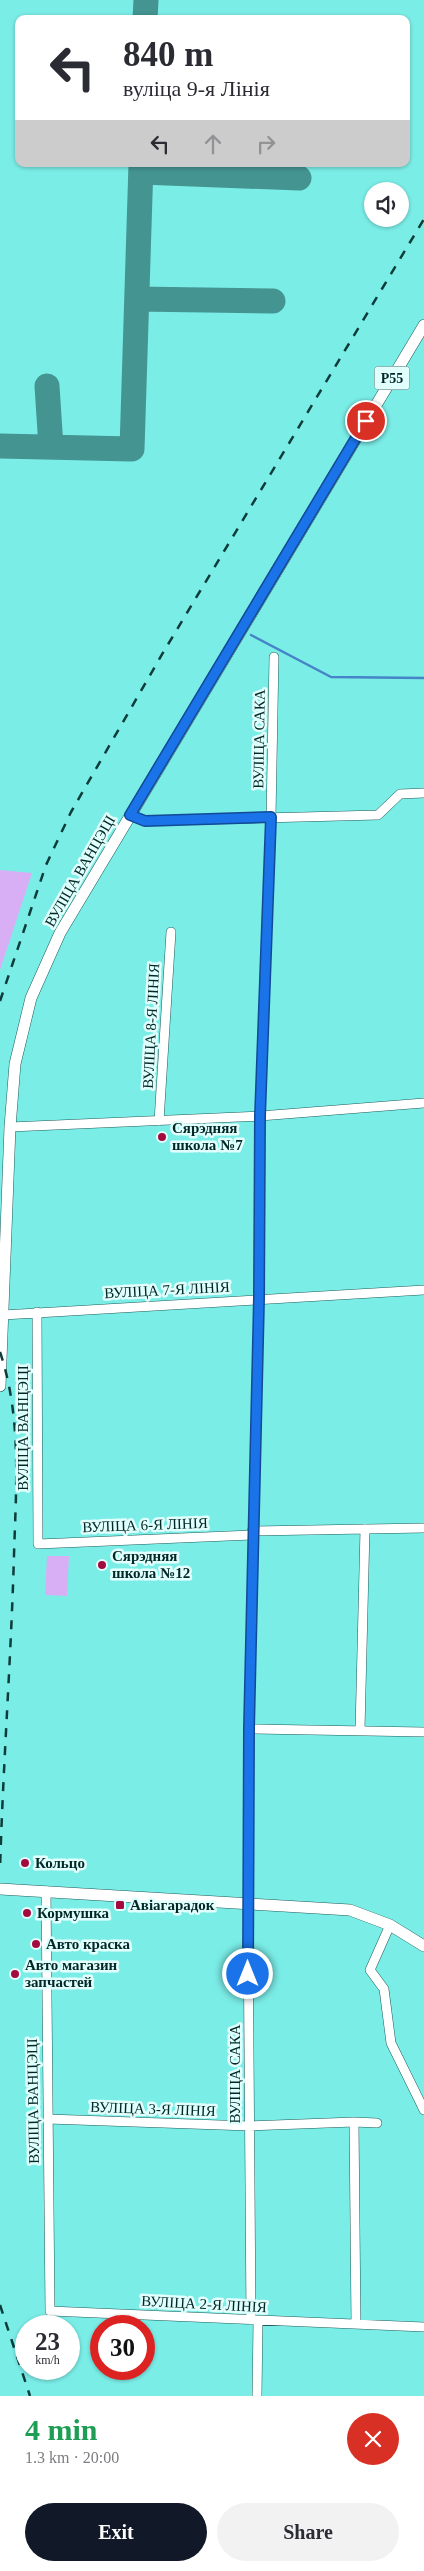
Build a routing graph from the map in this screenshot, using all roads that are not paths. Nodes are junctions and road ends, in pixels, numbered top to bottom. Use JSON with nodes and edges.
{"nodes":[{"id":1,"x":424,"y":325,"type":"edge"},
{"id":2,"x":421,"y":337,"type":"edge"},
{"id":3,"x":274,"y":657,"type":"dead end"},
{"id":4,"x":424,"y":793,"type":"edge"},
{"id":5,"x":130,"y":815,"type":"junction"},
{"id":6,"x":271,"y":817,"type":"junction"},
{"id":7,"x":171,"y":932,"type":"dead end"},
{"id":8,"x":424,"y":1103,"type":"edge"},
{"id":9,"x":260,"y":1116,"type":"junction"},
{"id":10,"x":160,"y":1121,"type":"junction"},
{"id":11,"x":10,"y":1126,"type":"junction"},
{"id":12,"x":424,"y":1290,"type":"edge"},
{"id":13,"x":259,"y":1298,"type":"junction"},
{"id":14,"x":37,"y":1312,"type":"junction"},
{"id":15,"x":3,"y":1314,"type":"junction"},
{"id":16,"x":0,"y":1386,"type":"edge"},
{"id":17,"x":365,"y":1528,"type":"junction"},
{"id":18,"x":424,"y":1528,"type":"edge"},
{"id":19,"x":252,"y":1533,"type":"junction"},
{"id":20,"x":38,"y":1544,"type":"joint"},
{"id":21,"x":249,"y":1728,"type":"junction"},
{"id":22,"x":360,"y":1730,"type":"junction"},
{"id":23,"x":424,"y":1732,"type":"edge"},
{"id":24,"x":0,"y":1889,"type":"edge"},
{"id":25,"x":46,"y":1891,"type":"junction"},
{"id":26,"x":248,"y":1904,"type":"junction"},
{"id":27,"x":390,"y":1925,"type":"junction"},
{"id":28,"x":424,"y":1946,"type":"edge"},
{"id":29,"x":424,"y":2110,"type":"edge"},
{"id":30,"x":48,"y":2119,"type":"junction"},
{"id":31,"x":354,"y":2122,"type":"junction"},
{"id":32,"x":377,"y":2123,"type":"dead end"},
{"id":33,"x":249,"y":2126,"type":"junction"},
{"id":34,"x":50,"y":2311,"type":"joint"},
{"id":35,"x":254,"y":2320,"type":"junction"},
{"id":36,"x":356,"y":2324,"type":"junction"},
{"id":37,"x":424,"y":2327,"type":"edge"},
{"id":38,"x":257,"y":2396,"type":"edge"}],
"edges":[{"from":1,"to":2,"type":"main road","name":"ВУЛІЦА ВАНЦЭЦІ","number":"Р55"},
{"from":2,"to":5,"type":"main road","name":"ВУЛІЦА ВАНЦЭЦІ","number":"Р55"},
{"from":3,"to":6,"type":"street","name":"ВУЛІЦА САКА"},
{"from":4,"to":6,"type":"street"},
{"from":5,"to":6,"type":"street"},
{"from":5,"to":11,"type":"main road","name":"ВУЛІЦА ВАНЦЭЦІ","number":"Р55"},
{"from":6,"to":9,"type":"street","name":"ВУЛІЦА САКА"},
{"from":7,"to":10,"type":"street","name":"ВУЛІЦА 8-Я ЛІНІЯ"},
{"from":8,"to":9,"type":"street"},
{"from":9,"to":10,"type":"street"},
{"from":9,"to":13,"type":"street","name":"ВУЛІЦА САКА"},
{"from":10,"to":11,"type":"street"},
{"from":11,"to":15,"type":"main road","name":"ВУЛІЦА ВАНЦЭЦІ","number":"Р55"},
{"from":12,"to":13,"type":"street","name":"ВУЛІЦА 7-Я ЛІНІЯ"},
{"from":13,"to":14,"type":"street","name":"ВУЛІЦА 7-Я ЛІНІЯ"},
{"from":13,"to":19,"type":"street","name":"ВУЛІЦА САКА"},
{"from":14,"to":15,"type":"street","name":"ВУЛІЦА 7-Я ЛІНІЯ"},
{"from":14,"to":20,"type":"street","name":"ВУЛІЦА ВАНЦЭЦІ"},
{"from":15,"to":16,"type":"main road","name":"ВУЛІЦА ВАНЦЭЦІ","number":"Р55"},
{"from":17,"to":18,"type":"street","name":"ВУЛІЦА 6-Я ЛІНІЯ"},
{"from":17,"to":19,"type":"street","name":"ВУЛІЦА 6-Я ЛІНІЯ"},
{"from":17,"to":22,"type":"street"},
{"from":19,"to":20,"type":"street","name":"ВУЛІЦА 6-Я ЛІНІЯ"},
{"from":19,"to":21,"type":"street","name":"ВУЛІЦА САКА"},
{"from":21,"to":22,"type":"street"},
{"from":21,"to":26,"type":"street","name":"ВУЛІЦА САКА"},
{"from":22,"to":23,"type":"street"},
{"from":24,"to":25,"type":"main road"},
{"from":25,"to":26,"type":"main road"},
{"from":25,"to":30,"type":"street","name":"ВУЛІЦА ВАНЦЭЦІ"},
{"from":26,"to":27,"type":"main road"},
{"from":26,"to":33,"type":"street","name":"ВУЛІЦА САКА"},
{"from":27,"to":28,"type":"main road"},
{"from":27,"to":29,"type":"street"},
{"from":30,"to":33,"type":"street","name":"ВУЛІЦА 3-Я ЛІНІЯ"},
{"from":30,"to":34,"type":"street","name":"ВУЛІЦА ВАНЦЭЦІ"},
{"from":31,"to":32,"type":"street","name":"ВУЛІЦА 3-Я ЛІНІЯ"},
{"from":31,"to":33,"type":"street","name":"ВУЛІЦА 3-Я ЛІНІЯ"},
{"from":31,"to":36,"type":"street"},
{"from":33,"to":35,"type":"street","name":"ВУЛІЦА САКА"},
{"from":34,"to":35,"type":"street","name":"ВУЛІЦА 2-Я ЛІНІЯ"},
{"from":35,"to":36,"type":"street","name":"ВУЛІЦА 2-Я ЛІНІЯ"},
{"from":35,"to":38,"type":"street","name":"ВУЛІЦА САКА"},
{"from":36,"to":37,"type":"street","name":"ВУЛІЦА 2-Я ЛІНІЯ"}]}
